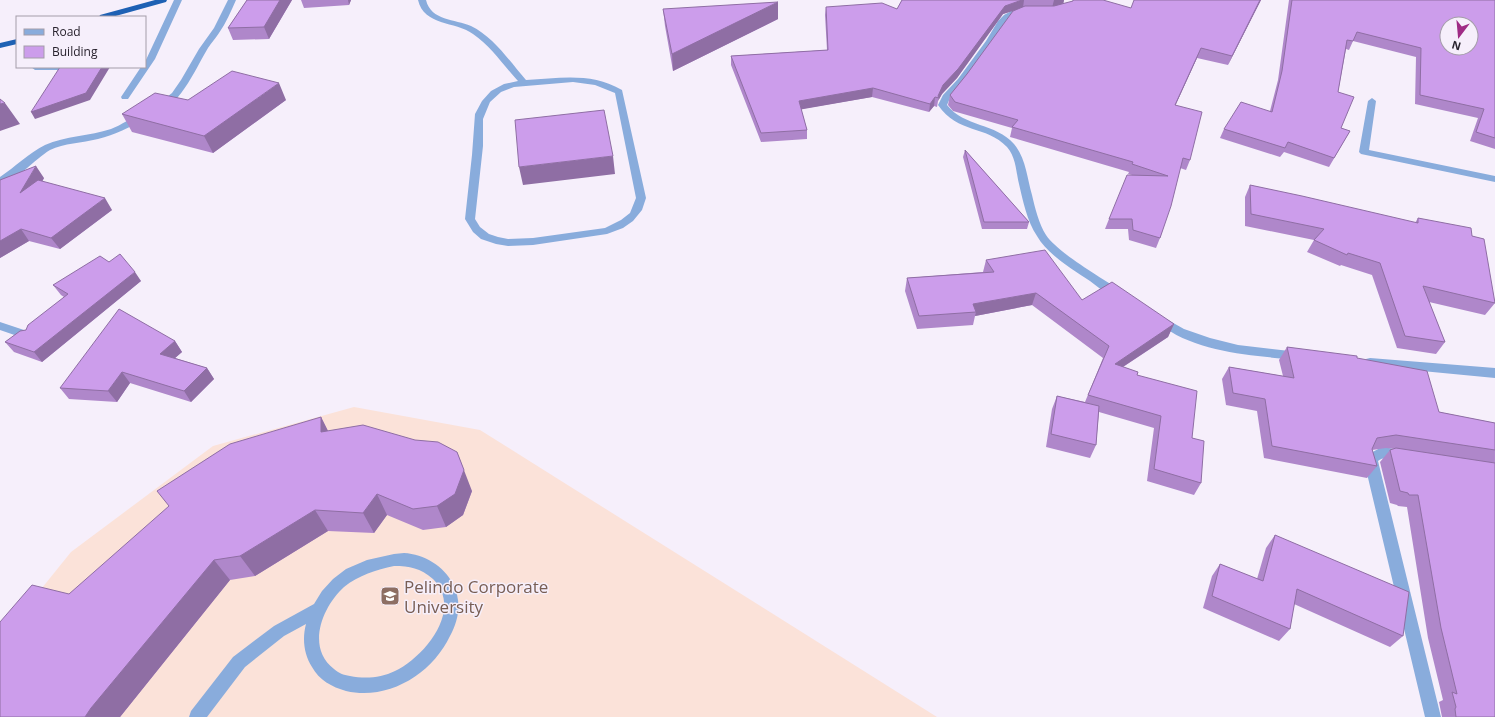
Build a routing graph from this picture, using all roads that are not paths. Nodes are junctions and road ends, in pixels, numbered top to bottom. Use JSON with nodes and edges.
{"nodes":[{"id":1,"x":163,"y":0,"type":"edge"},
{"id":2,"x":178,"y":0,"type":"edge"},
{"id":3,"x":232,"y":0,"type":"edge"},
{"id":4,"x":422,"y":0,"type":"edge"},
{"id":5,"x":1033,"y":11,"type":"edge"},
{"id":6,"x":107,"y":16,"type":"edge"},
{"id":7,"x":16,"y":41,"type":"edge"},
{"id":8,"x":0,"y":46,"type":"edge"},
{"id":9,"x":148,"y":60,"type":"edge"},
{"id":10,"x":143,"y":68,"type":"edge"},
{"id":11,"x":524,"y":83,"type":"junction"},
{"id":12,"x":125,"y":97,"type":"dead end"},
{"id":13,"x":1372,"y":101,"type":"dead end"},
{"id":14,"x":1495,"y":179,"type":"edge"},
{"id":15,"x":0,"y":182,"type":"edge"},
{"id":16,"x":1129,"y":301,"type":"edge"},
{"id":17,"x":1148,"y":312,"type":"edge"},
{"id":18,"x":0,"y":326,"type":"edge"},
{"id":19,"x":29,"y":336,"type":"edge"},
{"id":20,"x":1307,"y":357,"type":"edge"},
{"id":21,"x":1360,"y":362,"type":"edge"},
{"id":22,"x":1495,"y":373,"type":"edge"},
{"id":23,"x":1416,"y":458,"type":"edge"},
{"id":24,"x":318,"y":609,"type":"junction"},
{"id":25,"x":197,"y":717,"type":"edge"},
{"id":26,"x":1433,"y":717,"type":"edge"}],
"edges":[{"from":1,"to":6,"type":"highway"},
{"from":2,"to":9,"type":"street"},
{"from":3,"to":15,"type":"street"},
{"from":4,"to":11,"type":"street"},
{"from":5,"to":16,"type":"street"},
{"from":7,"to":8,"type":"highway"},
{"from":10,"to":12,"type":"street"},
{"from":11,"to":11,"type":"street"},
{"from":13,"to":14,"type":"street"},
{"from":17,"to":20,"type":"street"},
{"from":18,"to":19,"type":"street"},
{"from":21,"to":22,"type":"street"},
{"from":23,"to":26,"type":"street"},
{"from":24,"to":24,"type":"street"},
{"from":24,"to":25,"type":"street"}]}
